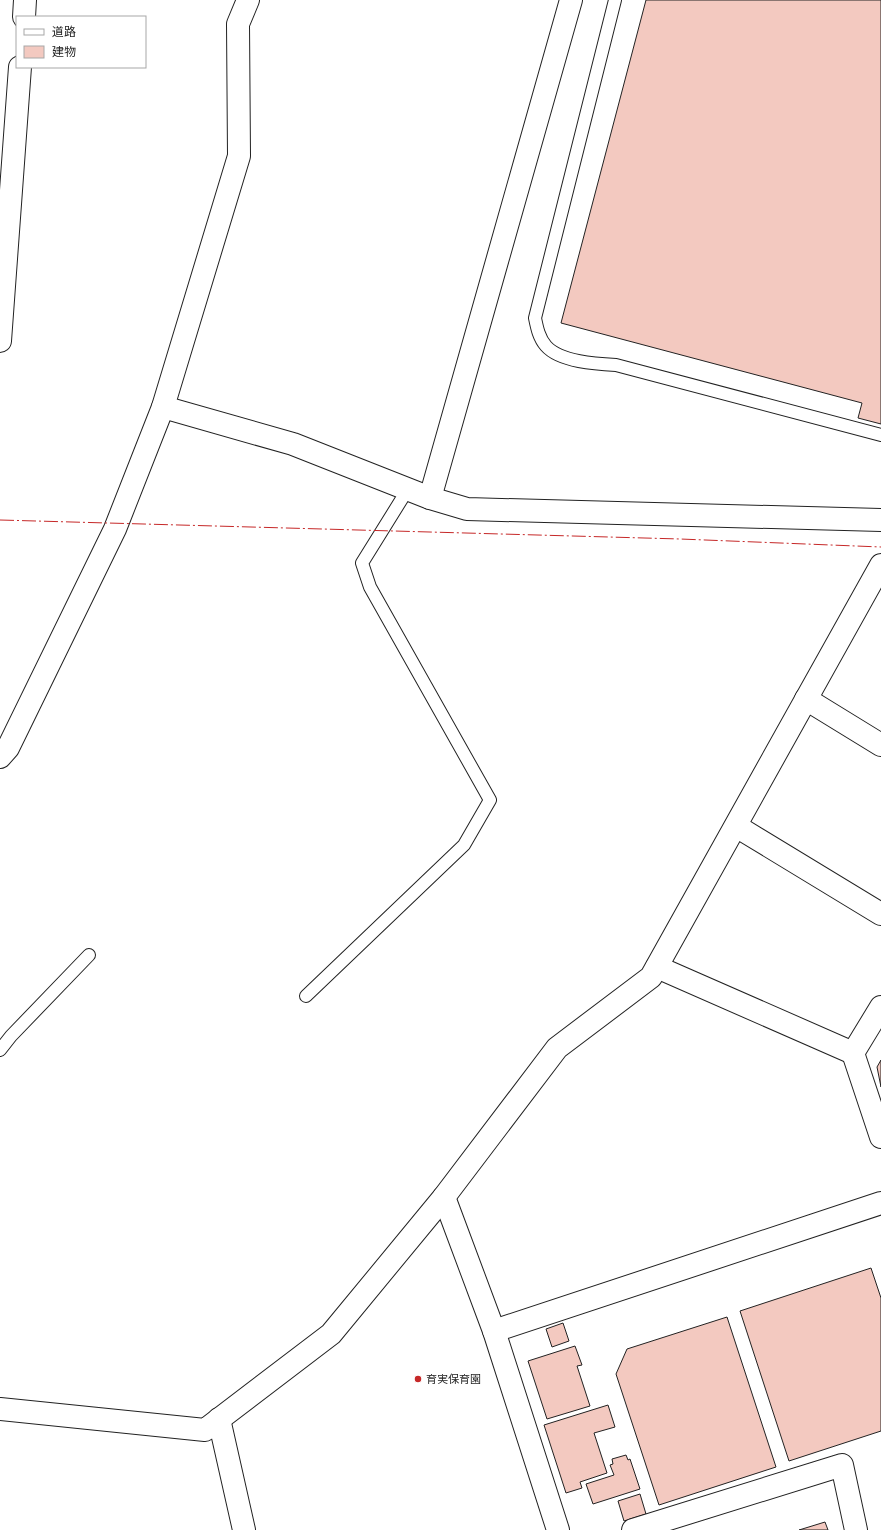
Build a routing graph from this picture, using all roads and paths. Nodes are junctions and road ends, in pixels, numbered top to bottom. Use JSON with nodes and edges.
{"nodes":[{"id":1,"x":25,"y":0,"type":"edge"},
{"id":2,"x":248,"y":0,"type":"edge"},
{"id":3,"x":571,"y":0,"type":"edge"},
{"id":4,"x":615,"y":0,"type":"edge"},
{"id":5,"x":24,"y":16,"type":"edge"},
{"id":6,"x":20,"y":68,"type":"edge"},
{"id":7,"x":0,"y":341,"type":"edge"},
{"id":8,"x":163,"y":407,"type":"junction"},
{"id":9,"x":881,"y":435,"type":"edge"},
{"id":10,"x":408,"y":489,"type":"junction"},
{"id":11,"x":430,"y":498,"type":"junction"},
{"id":12,"x":881,"y":520,"type":"edge"},
{"id":13,"x":880,"y":569,"type":"edge"},
{"id":14,"x":806,"y":700,"type":"junction"},
{"id":15,"x":881,"y":745,"type":"edge"},
{"id":16,"x":0,"y":757,"type":"edge"},
{"id":17,"x":736,"y":826,"type":"junction"},
{"id":18,"x":881,"y":914,"type":"edge"},
{"id":19,"x":89,"y":954,"type":"dead end"},
{"id":20,"x":657,"y":967,"type":"junction"},
{"id":21,"x":306,"y":996,"type":"dead end"},
{"id":22,"x":881,"y":1007,"type":"edge"},
{"id":23,"x":0,"y":1050,"type":"edge"},
{"id":24,"x":853,"y":1053,"type":"junction"},
{"id":25,"x":881,"y":1137,"type":"edge"},
{"id":26,"x":444,"y":1197,"type":"junction"},
{"id":27,"x":881,"y":1203,"type":"edge"},
{"id":28,"x":494,"y":1331,"type":"junction"},
{"id":29,"x":0,"y":1409,"type":"edge"},
{"id":30,"x":219,"y":1419,"type":"junction"},
{"id":31,"x":244,"y":1530,"type":"edge"},
{"id":32,"x":558,"y":1530,"type":"edge"},
{"id":33,"x":634,"y":1530,"type":"edge"},
{"id":34,"x":856,"y":1530,"type":"edge"}],
"edges":[{"from":1,"to":5,"type":"street"},
{"from":2,"to":8,"type":"street"},
{"from":3,"to":11,"type":"street"},
{"from":4,"to":9,"type":"lane"},
{"from":6,"to":7,"type":"street"},
{"from":8,"to":10,"type":"street"},
{"from":8,"to":16,"type":"street"},
{"from":10,"to":11,"type":"street"},
{"from":10,"to":21,"type":"lane"},
{"from":11,"to":12,"type":"street"},
{"from":13,"to":14,"type":"street"},
{"from":14,"to":15,"type":"street"},
{"from":14,"to":17,"type":"street"},
{"from":17,"to":18,"type":"street"},
{"from":17,"to":20,"type":"street"},
{"from":19,"to":23,"type":"lane"},
{"from":20,"to":24,"type":"street"},
{"from":20,"to":26,"type":"street"},
{"from":22,"to":24,"type":"street"},
{"from":24,"to":25,"type":"street"},
{"from":26,"to":28,"type":"street"},
{"from":26,"to":30,"type":"street"},
{"from":27,"to":28,"type":"street"},
{"from":28,"to":32,"type":"street"},
{"from":29,"to":30,"type":"street"},
{"from":30,"to":31,"type":"street"},
{"from":33,"to":34,"type":"street"}]}
